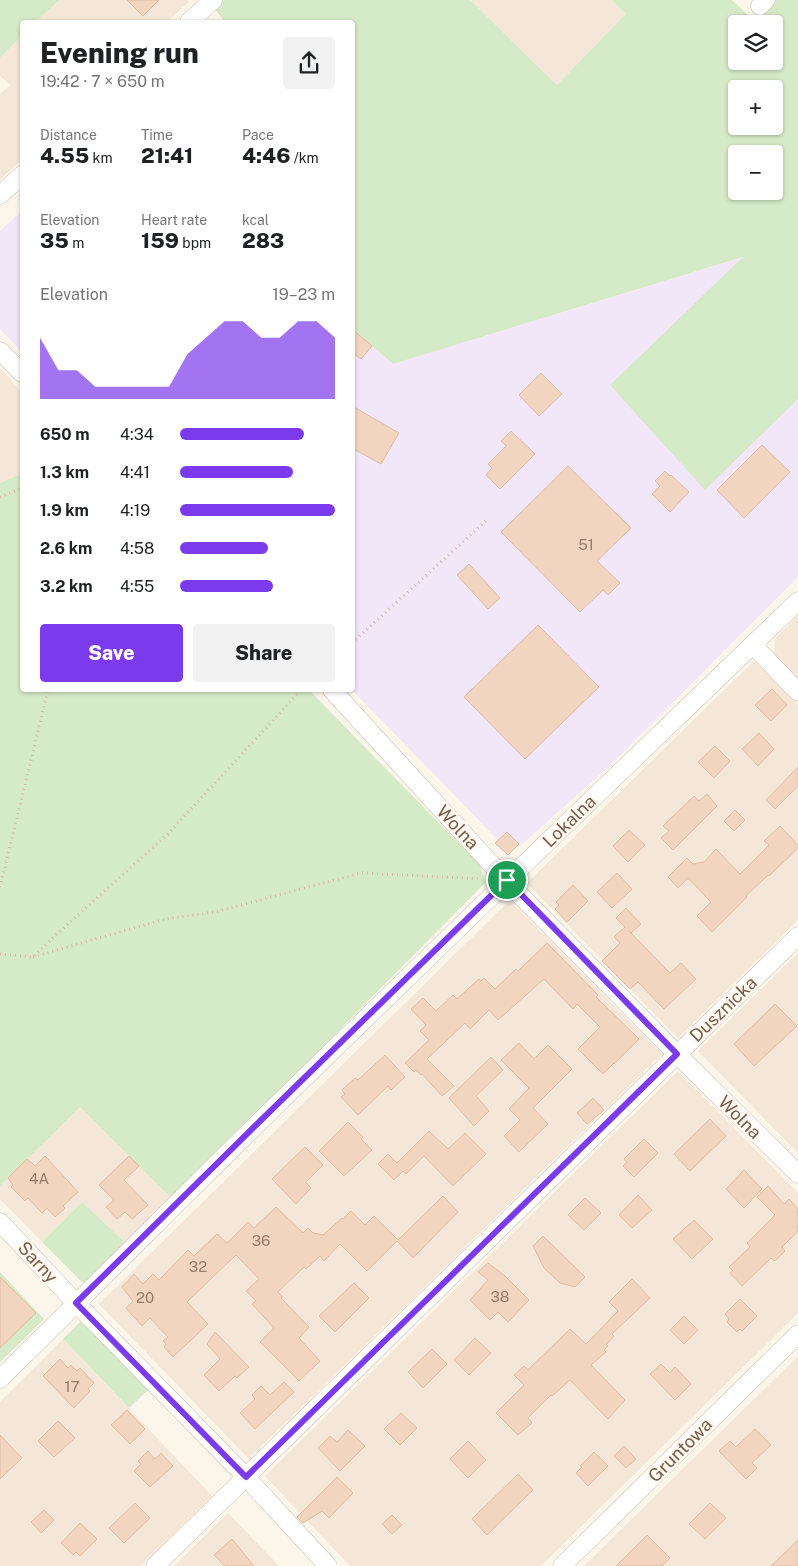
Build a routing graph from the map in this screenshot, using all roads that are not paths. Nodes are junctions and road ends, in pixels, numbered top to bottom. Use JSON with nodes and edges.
{"nodes":[{"id":1,"x":203,"y":3,"type":"edge"},
{"id":2,"x":190,"y":20,"type":"edge"},
{"id":3,"x":20,"y":177,"type":"edge"},
{"id":4,"x":0,"y":195,"type":"edge"},
{"id":5,"x":0,"y":351,"type":"edge"},
{"id":6,"x":20,"y":371,"type":"edge"},
{"id":7,"x":798,"y":601,"type":"edge"},
{"id":8,"x":753,"y":645,"type":"junction"},
{"id":9,"x":334,"y":692,"type":"edge"},
{"id":10,"x":798,"y":692,"type":"edge"},
{"id":11,"x":507,"y":880,"type":"junction"},
{"id":12,"x":798,"y":936,"type":"edge"},
{"id":13,"x":677,"y":1054,"type":"junction"},
{"id":14,"x":798,"y":1174,"type":"edge"},
{"id":15,"x":0,"y":1222,"type":"edge"},
{"id":16,"x":76,"y":1303,"type":"junction"},
{"id":17,"x":798,"y":1334,"type":"edge"},
{"id":18,"x":0,"y":1379,"type":"edge"},
{"id":19,"x":246,"y":1477,"type":"junction"},
{"id":20,"x":155,"y":1566,"type":"edge"},
{"id":21,"x":328,"y":1566,"type":"edge"},
{"id":22,"x":562,"y":1566,"type":"edge"}],
"edges":[{"from":1,"to":2,"type":"street"},
{"from":3,"to":4,"type":"street"},
{"from":5,"to":6,"type":"street"},
{"from":7,"to":8,"type":"street","name":"Lokalna"},
{"from":8,"to":10,"type":"street"},
{"from":8,"to":11,"type":"street","name":"Lokalna"},
{"from":9,"to":11,"type":"street","name":"Wolna"},
{"from":11,"to":13,"type":"street","name":"Wolna"},
{"from":11,"to":16,"type":"street","name":"Lokalna"},
{"from":12,"to":13,"type":"street","name":"Dusznicka"},
{"from":13,"to":14,"type":"street","name":"Wolna"},
{"from":13,"to":19,"type":"street","name":"Dusznicka"},
{"from":15,"to":16,"type":"street","name":"Sarny"},
{"from":16,"to":18,"type":"street","name":"Lokalna"},
{"from":16,"to":19,"type":"street","name":"Sarny"},
{"from":17,"to":22,"type":"street","name":"Gruntowa"},
{"from":19,"to":20,"type":"street","name":"Dusznicka"},
{"from":19,"to":21,"type":"street","name":"Sarny"}]}
